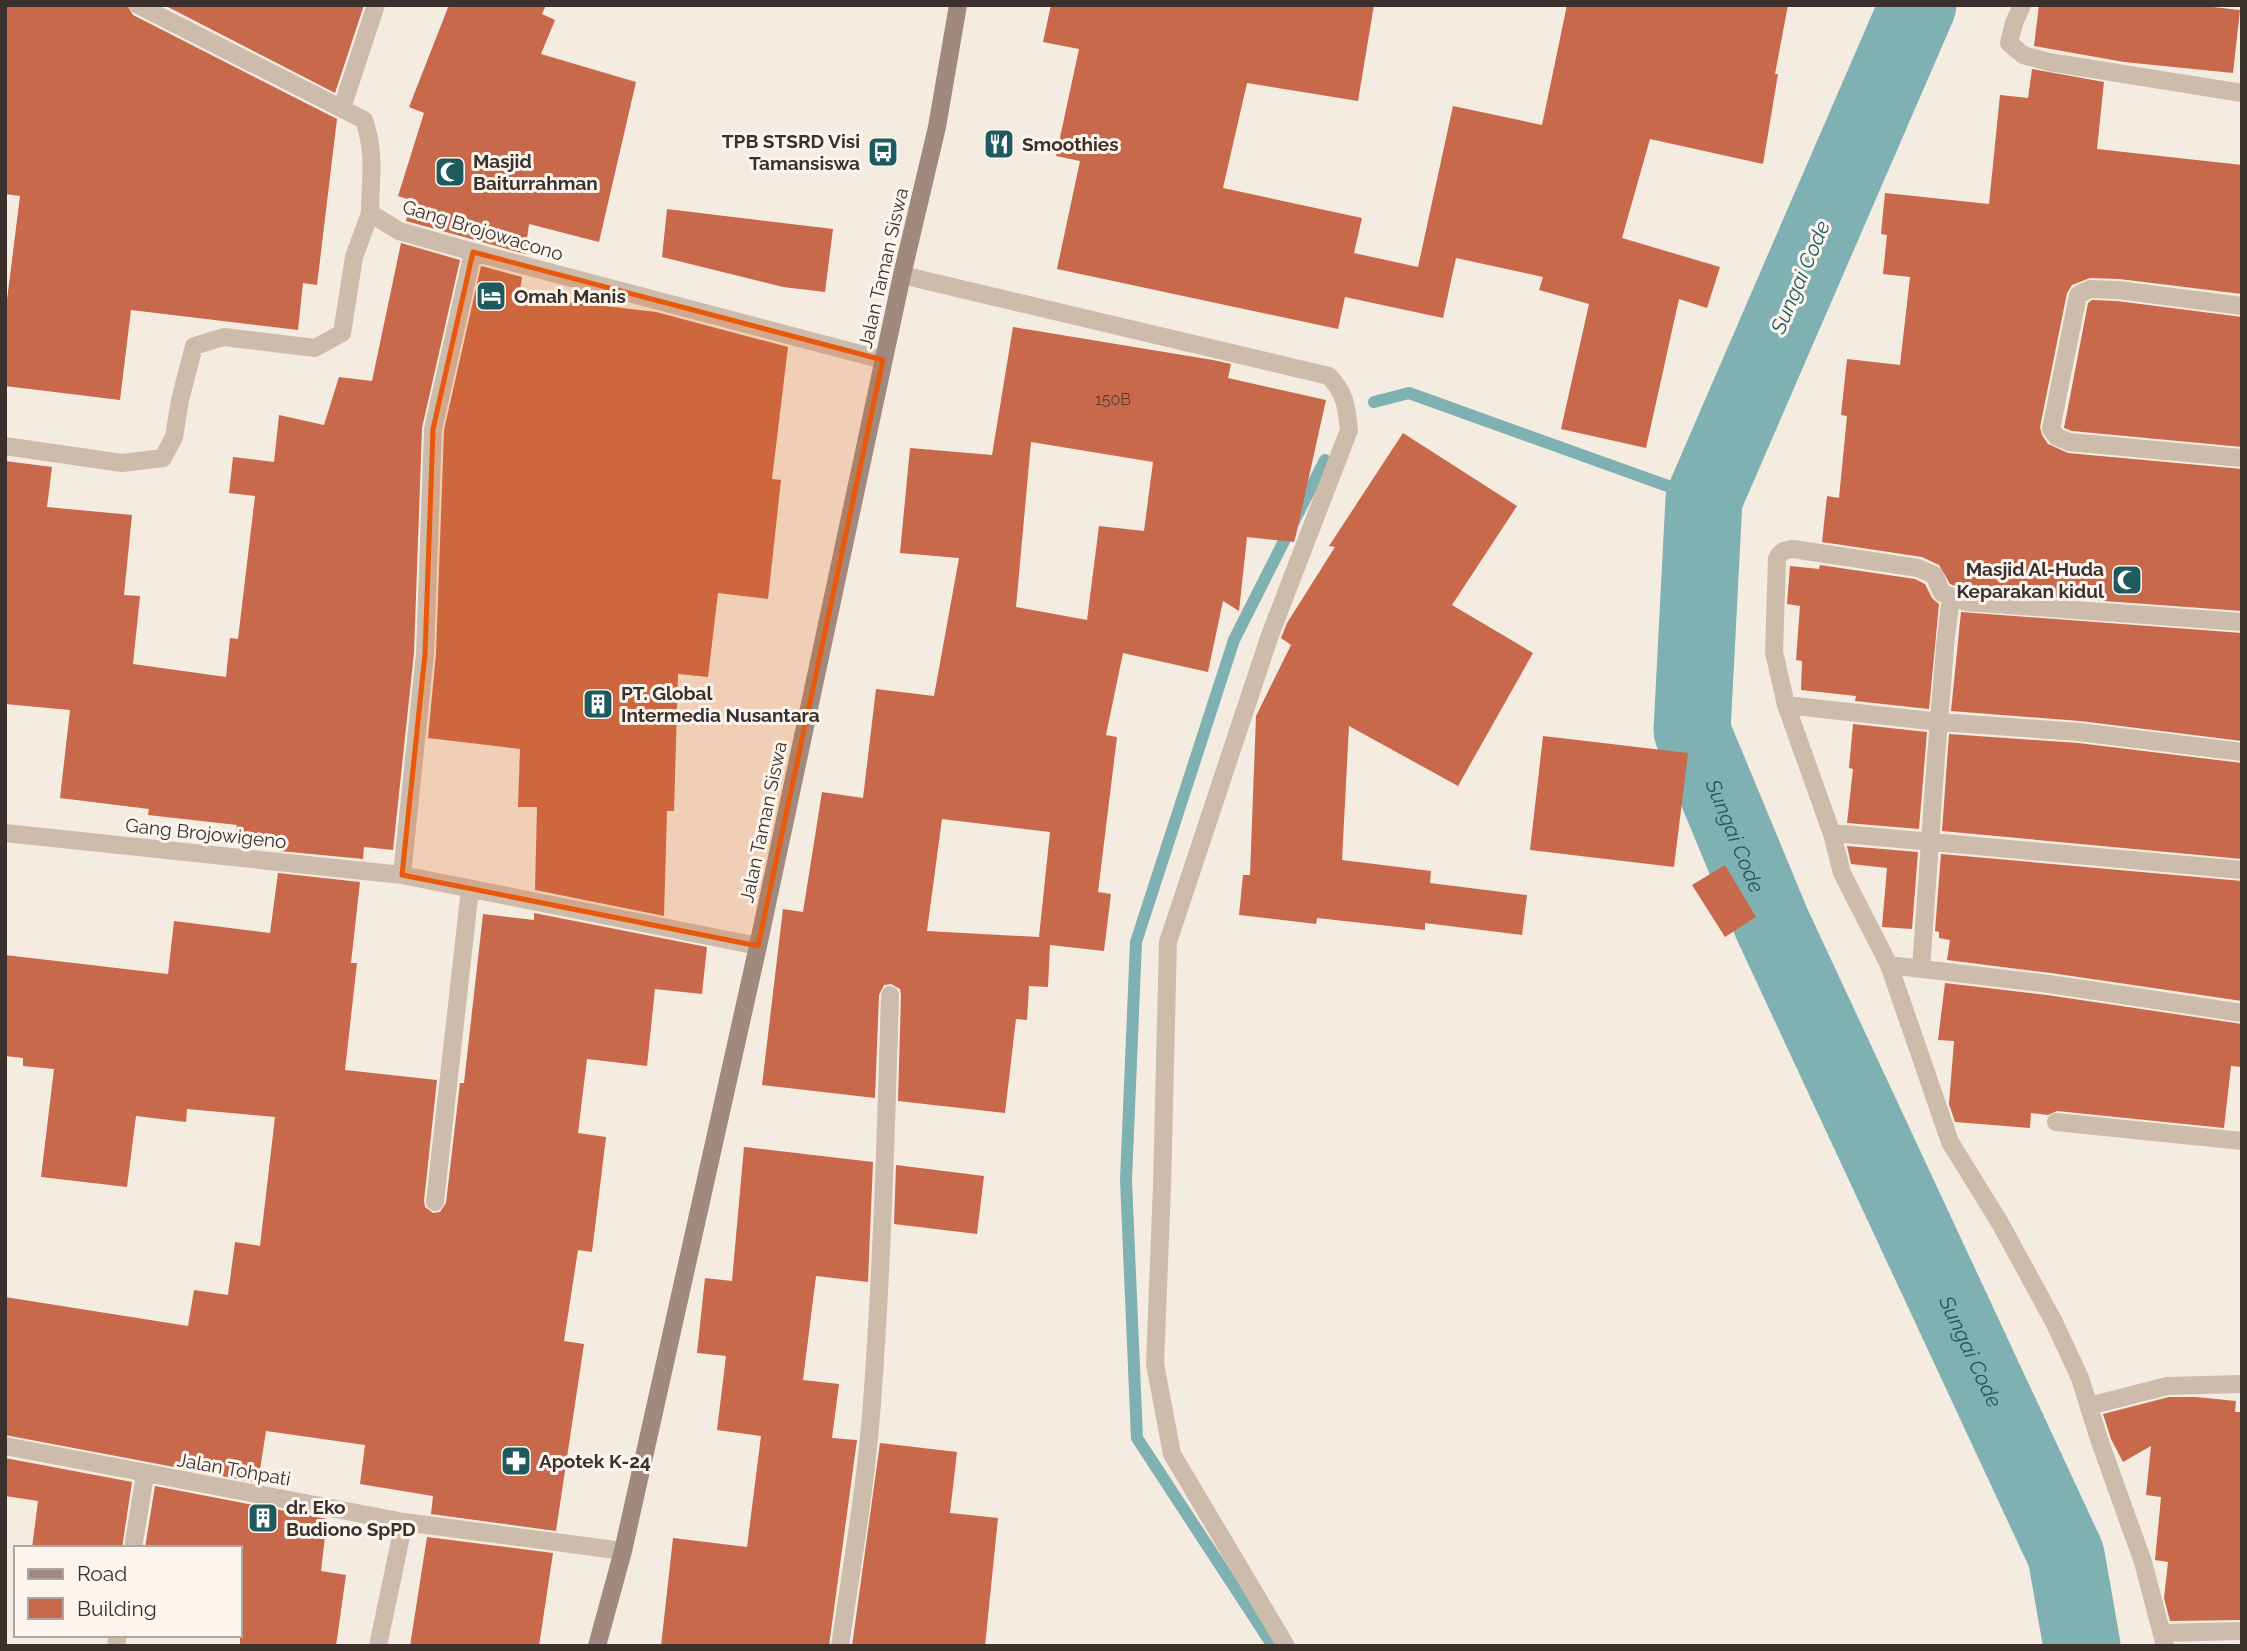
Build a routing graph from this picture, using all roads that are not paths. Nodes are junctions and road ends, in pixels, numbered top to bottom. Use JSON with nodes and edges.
{"nodes":[{"id":1,"x":138,"y":5,"type":"edge"},
{"id":2,"x":376,"y":5,"type":"edge"},
{"id":3,"x":958,"y":5,"type":"edge"},
{"id":4,"x":2022,"y":5,"type":"edge"},
{"id":5,"x":2242,"y":93,"type":"edge"},
{"id":6,"x":342,"y":108,"type":"junction"},
{"id":7,"x":370,"y":213,"type":"junction"},
{"id":8,"x":473,"y":252,"type":"junction"},
{"id":9,"x":902,"y":275,"type":"junction"},
{"id":10,"x":2242,"y":306,"type":"edge"},
{"id":11,"x":883,"y":360,"type":"junction"},
{"id":12,"x":5,"y":446,"type":"edge"},
{"id":13,"x":2242,"y":458,"type":"edge"},
{"id":14,"x":1951,"y":598,"type":"junction"},
{"id":15,"x":2242,"y":622,"type":"edge"},
{"id":16,"x":1786,"y":705,"type":"junction"},
{"id":17,"x":1940,"y":722,"type":"junction"},
{"id":18,"x":2242,"y":752,"type":"edge"},
{"id":19,"x":5,"y":833,"type":"edge"},
{"id":20,"x":1832,"y":834,"type":"junction"},
{"id":21,"x":1930,"y":842,"type":"junction"},
{"id":22,"x":2242,"y":870,"type":"edge"},
{"id":23,"x":401,"y":875,"type":"junction"},
{"id":24,"x":470,"y":889,"type":"junction"},
{"id":25,"x":758,"y":946,"type":"junction"},
{"id":26,"x":1889,"y":965,"type":"junction"},
{"id":27,"x":1921,"y":969,"type":"junction"},
{"id":28,"x":890,"y":995,"type":"dead end"},
{"id":29,"x":2242,"y":1013,"type":"edge"},
{"id":30,"x":2056,"y":1122,"type":"dead end"},
{"id":31,"x":2242,"y":1141,"type":"edge"},
{"id":32,"x":435,"y":1202,"type":"dead end"},
{"id":33,"x":2242,"y":1384,"type":"edge"},
{"id":34,"x":2089,"y":1406,"type":"junction"},
{"id":35,"x":5,"y":1446,"type":"edge"},
{"id":36,"x":145,"y":1475,"type":"junction"},
{"id":37,"x":404,"y":1522,"type":"junction"},
{"id":38,"x":133,"y":1546,"type":"edge"},
{"id":39,"x":623,"y":1551,"type":"junction"},
{"id":40,"x":2242,"y":1631,"type":"edge"},
{"id":41,"x":2163,"y":1639,"type":"edge"},
{"id":42,"x":378,"y":1646,"type":"edge"},
{"id":43,"x":597,"y":1646,"type":"edge"},
{"id":44,"x":840,"y":1646,"type":"edge"},
{"id":45,"x":1286,"y":1646,"type":"edge"}],
"edges":[{"from":1,"to":6,"type":"street"},
{"from":2,"to":6,"type":"street"},
{"from":3,"to":9,"type":"main road","name":"Jalan Taman Siswa"},
{"from":4,"to":5,"type":"street"},
{"from":6,"to":7,"type":"street"},
{"from":7,"to":8,"type":"street","name":"Gang Brojowacono"},
{"from":7,"to":12,"type":"street"},
{"from":8,"to":11,"type":"street","name":"Gang Brojowacono"},
{"from":8,"to":23,"type":"street"},
{"from":9,"to":11,"type":"main road","name":"Jalan Taman Siswa"},
{"from":9,"to":45,"type":"street"},
{"from":10,"to":13,"type":"street"},
{"from":11,"to":25,"type":"main road","name":"Jalan Taman Siswa"},
{"from":14,"to":15,"type":"street"},
{"from":14,"to":16,"type":"street"},
{"from":14,"to":17,"type":"street"},
{"from":16,"to":17,"type":"street"},
{"from":16,"to":20,"type":"street"},
{"from":17,"to":18,"type":"street"},
{"from":17,"to":21,"type":"street"},
{"from":19,"to":23,"type":"street","name":"Gang Brojowigeno"},
{"from":20,"to":21,"type":"street"},
{"from":20,"to":26,"type":"street"},
{"from":21,"to":22,"type":"street"},
{"from":21,"to":27,"type":"street"},
{"from":23,"to":24,"type":"street","name":"Gang Brojowigeno"},
{"from":24,"to":25,"type":"street","name":"Gang Brojowigeno"},
{"from":24,"to":32,"type":"street"},
{"from":25,"to":39,"type":"main road","name":"Jalan Taman Siswa"},
{"from":26,"to":27,"type":"street"},
{"from":26,"to":34,"type":"street"},
{"from":27,"to":29,"type":"street"},
{"from":28,"to":44,"type":"street"},
{"from":30,"to":31,"type":"street"},
{"from":33,"to":34,"type":"street"},
{"from":34,"to":41,"type":"street"},
{"from":35,"to":36,"type":"street","name":"Jalan Tohpati"},
{"from":36,"to":37,"type":"street","name":"Jalan Tohpati"},
{"from":36,"to":38,"type":"street"},
{"from":37,"to":39,"type":"street","name":"Jalan Tohpati"},
{"from":37,"to":42,"type":"street"},
{"from":39,"to":43,"type":"main road","name":"Jalan Taman Siswa"},
{"from":40,"to":41,"type":"street"}]}
